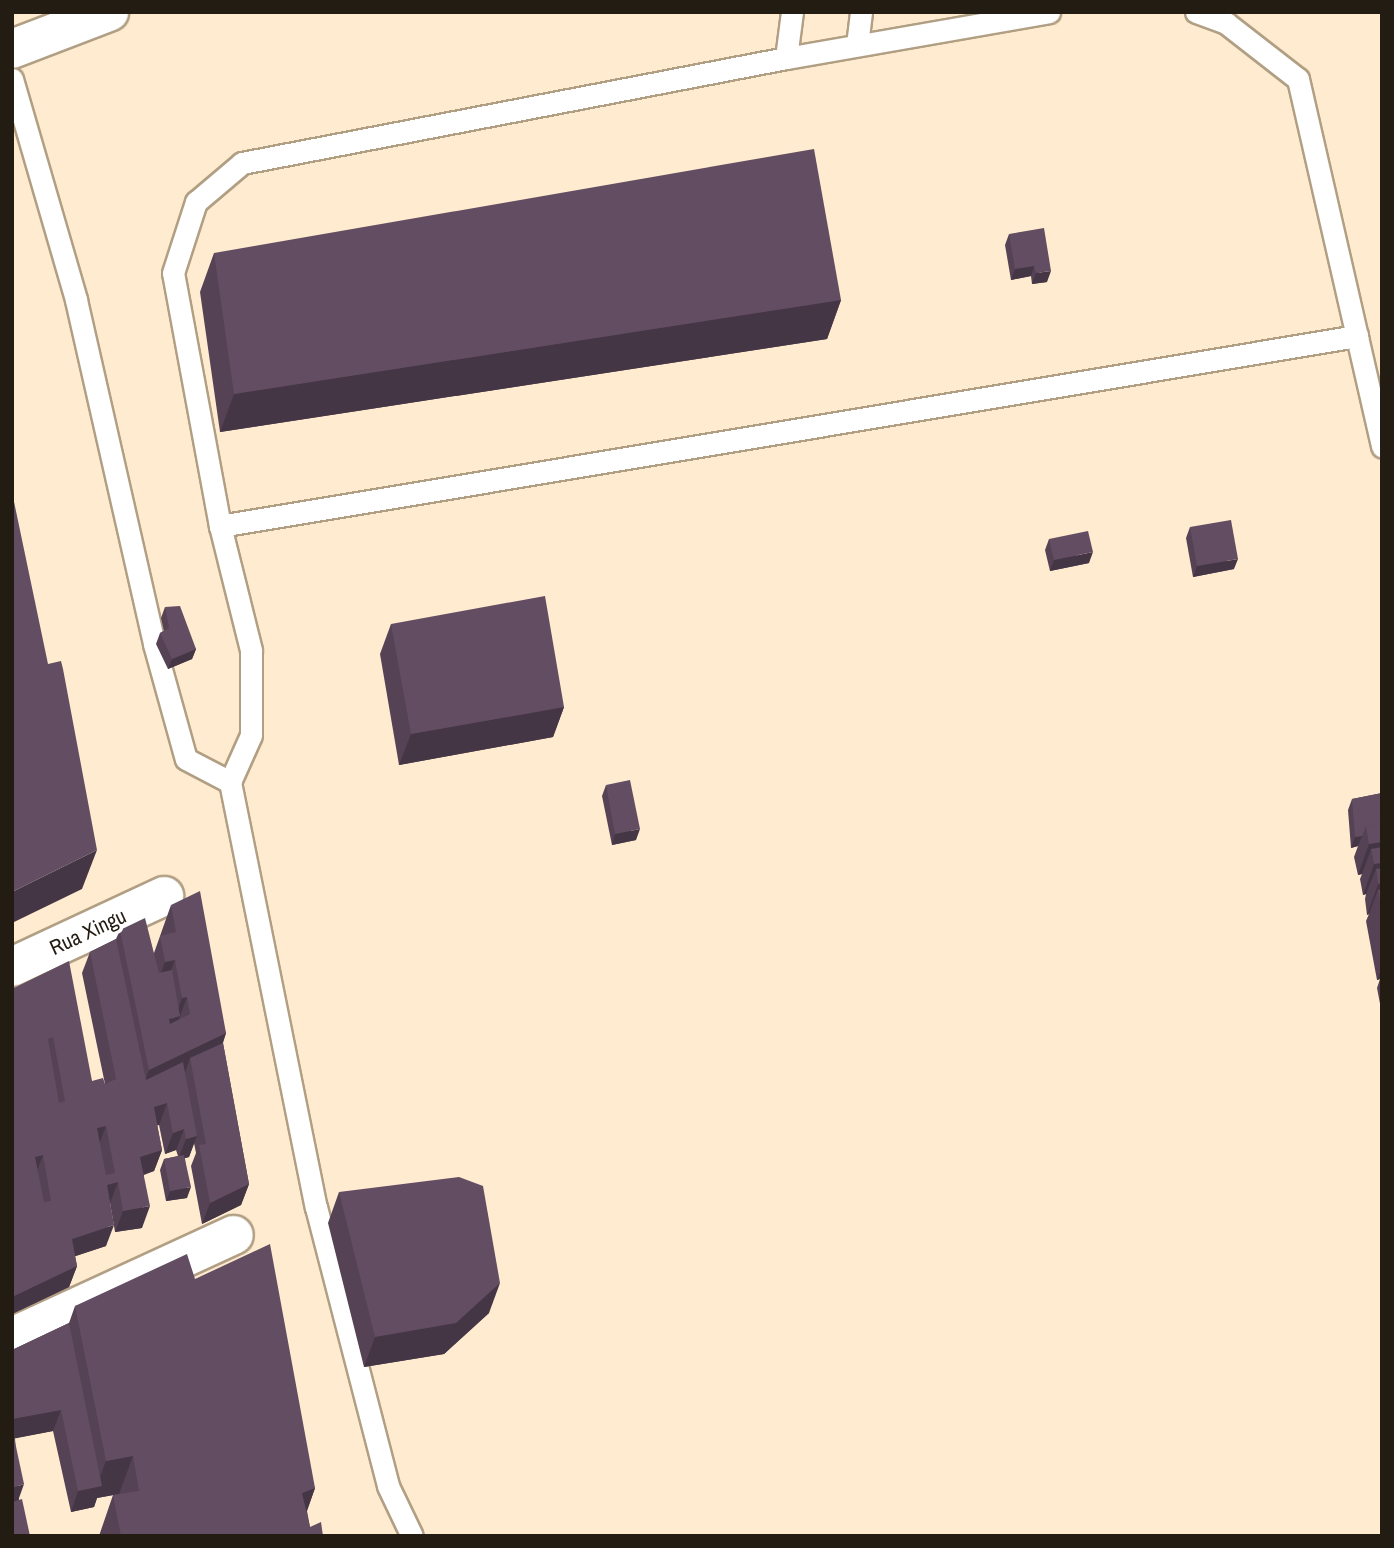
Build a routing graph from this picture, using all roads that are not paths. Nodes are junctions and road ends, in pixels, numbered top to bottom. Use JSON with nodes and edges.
{"nodes":[{"id":1,"x":109,"y":12,"type":"edge"},
{"id":2,"x":792,"y":12,"type":"edge"},
{"id":3,"x":861,"y":12,"type":"edge"},
{"id":4,"x":1049,"y":12,"type":"edge"},
{"id":5,"x":1196,"y":12,"type":"edge"},
{"id":6,"x":857,"y":45,"type":"junction"},
{"id":7,"x":12,"y":49,"type":"edge"},
{"id":8,"x":786,"y":58,"type":"junction"},
{"id":9,"x":12,"y":79,"type":"edge"},
{"id":10,"x":1357,"y":336,"type":"junction"},
{"id":11,"x":1382,"y":447,"type":"edge"},
{"id":12,"x":220,"y":526,"type":"junction"},
{"id":13,"x":230,"y":782,"type":"junction"},
{"id":14,"x":164,"y":896,"type":"dead end"},
{"id":15,"x":12,"y":967,"type":"edge"},
{"id":16,"x":234,"y":1235,"type":"dead end"},
{"id":17,"x":12,"y":1336,"type":"edge"},
{"id":18,"x":412,"y":1536,"type":"edge"}],
"edges":[{"from":1,"to":7,"type":"street"},
{"from":2,"to":8,"type":"lane"},
{"from":3,"to":6,"type":"lane"},
{"from":4,"to":6,"type":"lane"},
{"from":5,"to":10,"type":"lane"},
{"from":6,"to":8,"type":"lane"},
{"from":8,"to":12,"type":"lane"},
{"from":9,"to":13,"type":"lane"},
{"from":10,"to":11,"type":"lane"},
{"from":10,"to":12,"type":"lane"},
{"from":12,"to":13,"type":"lane"},
{"from":13,"to":18,"type":"lane"},
{"from":14,"to":15,"type":"street","name":"Rua Xingu"},
{"from":16,"to":17,"type":"street"}]}
